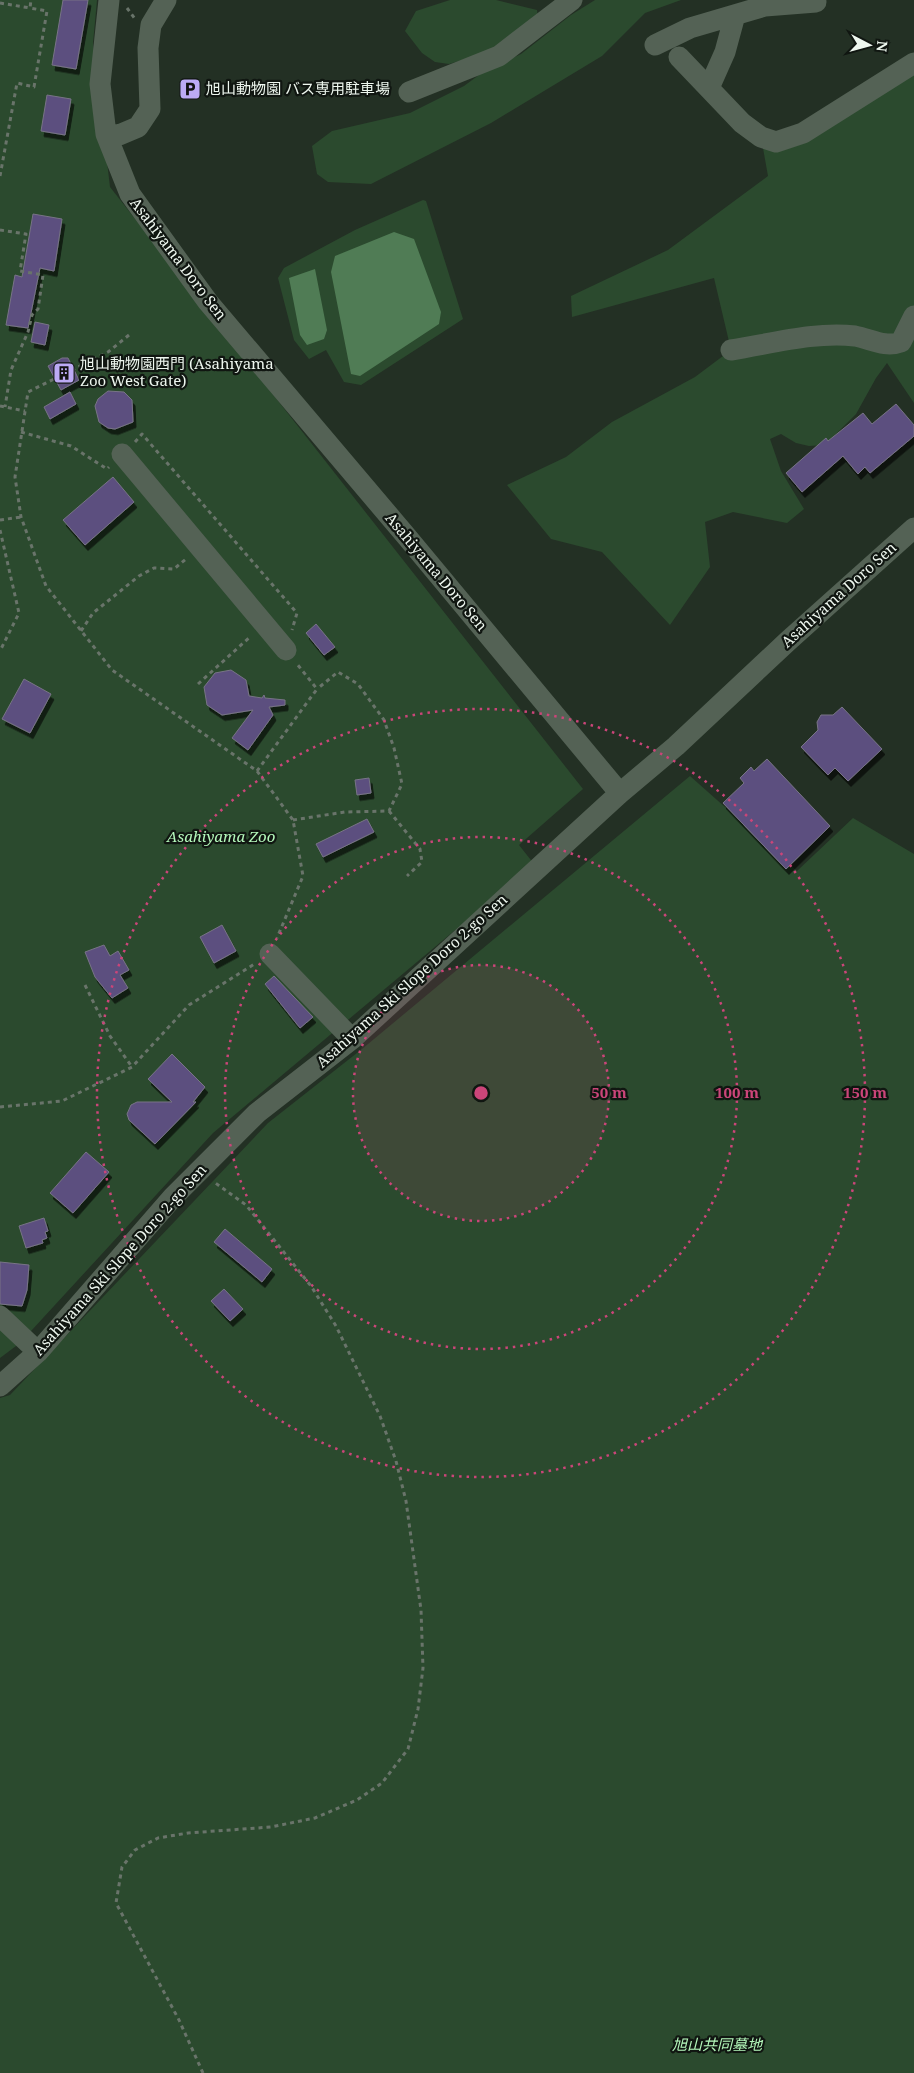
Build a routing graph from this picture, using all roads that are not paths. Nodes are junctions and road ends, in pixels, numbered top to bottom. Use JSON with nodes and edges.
{"nodes":[{"id":1,"x":110,"y":0,"type":"edge"},
{"id":2,"x":166,"y":0,"type":"edge"},
{"id":3,"x":572,"y":0,"type":"edge"},
{"id":4,"x":816,"y":2,"type":"dead end"},
{"id":5,"x":735,"y":15,"type":"junction"},
{"id":6,"x":655,"y":45,"type":"dead end"},
{"id":7,"x":679,"y":56,"type":"dead end"},
{"id":8,"x":914,"y":63,"type":"edge"},
{"id":9,"x":708,"y":88,"type":"junction"},
{"id":10,"x":409,"y":92,"type":"dead end"},
{"id":11,"x":106,"y":134,"type":"junction"},
{"id":12,"x":914,"y":316,"type":"edge"},
{"id":13,"x":731,"y":350,"type":"dead end"},
{"id":14,"x":122,"y":454,"type":"dead end"},
{"id":15,"x":914,"y":528,"type":"edge"},
{"id":16,"x":286,"y":650,"type":"dead end"},
{"id":17,"x":619,"y":794,"type":"junction"},
{"id":18,"x":270,"y":954,"type":"road end"},
{"id":19,"x":352,"y":1039,"type":"junction"},
{"id":20,"x":0,"y":1316,"type":"edge"},
{"id":21,"x":38,"y":1352,"type":"junction"},
{"id":22,"x":0,"y":1386,"type":"edge"}],
"edges":[{"from":1,"to":11,"type":"street","name":"Asahiyama Doro Sen"},
{"from":2,"to":11,"type":"street"},
{"from":3,"to":10,"type":"street"},
{"from":4,"to":5,"type":"street"},
{"from":5,"to":6,"type":"street"},
{"from":5,"to":9,"type":"street"},
{"from":7,"to":9,"type":"street"},
{"from":8,"to":9,"type":"street"},
{"from":11,"to":17,"type":"street","name":"Asahiyama Doro Sen"},
{"from":12,"to":13,"type":"street"},
{"from":14,"to":16,"type":"street"},
{"from":15,"to":17,"type":"street","name":"Asahiyama Doro Sen"},
{"from":17,"to":19,"type":"street","name":"Asahiyama Ski Slope Doro 2-go Sen"},
{"from":18,"to":19,"type":"street"},
{"from":19,"to":21,"type":"street","name":"Asahiyama Ski Slope Doro 2-go Sen"},
{"from":20,"to":21,"type":"street"},
{"from":21,"to":22,"type":"street","name":"Asahiyama Ski Slope Doro 2-go Sen"}]}
